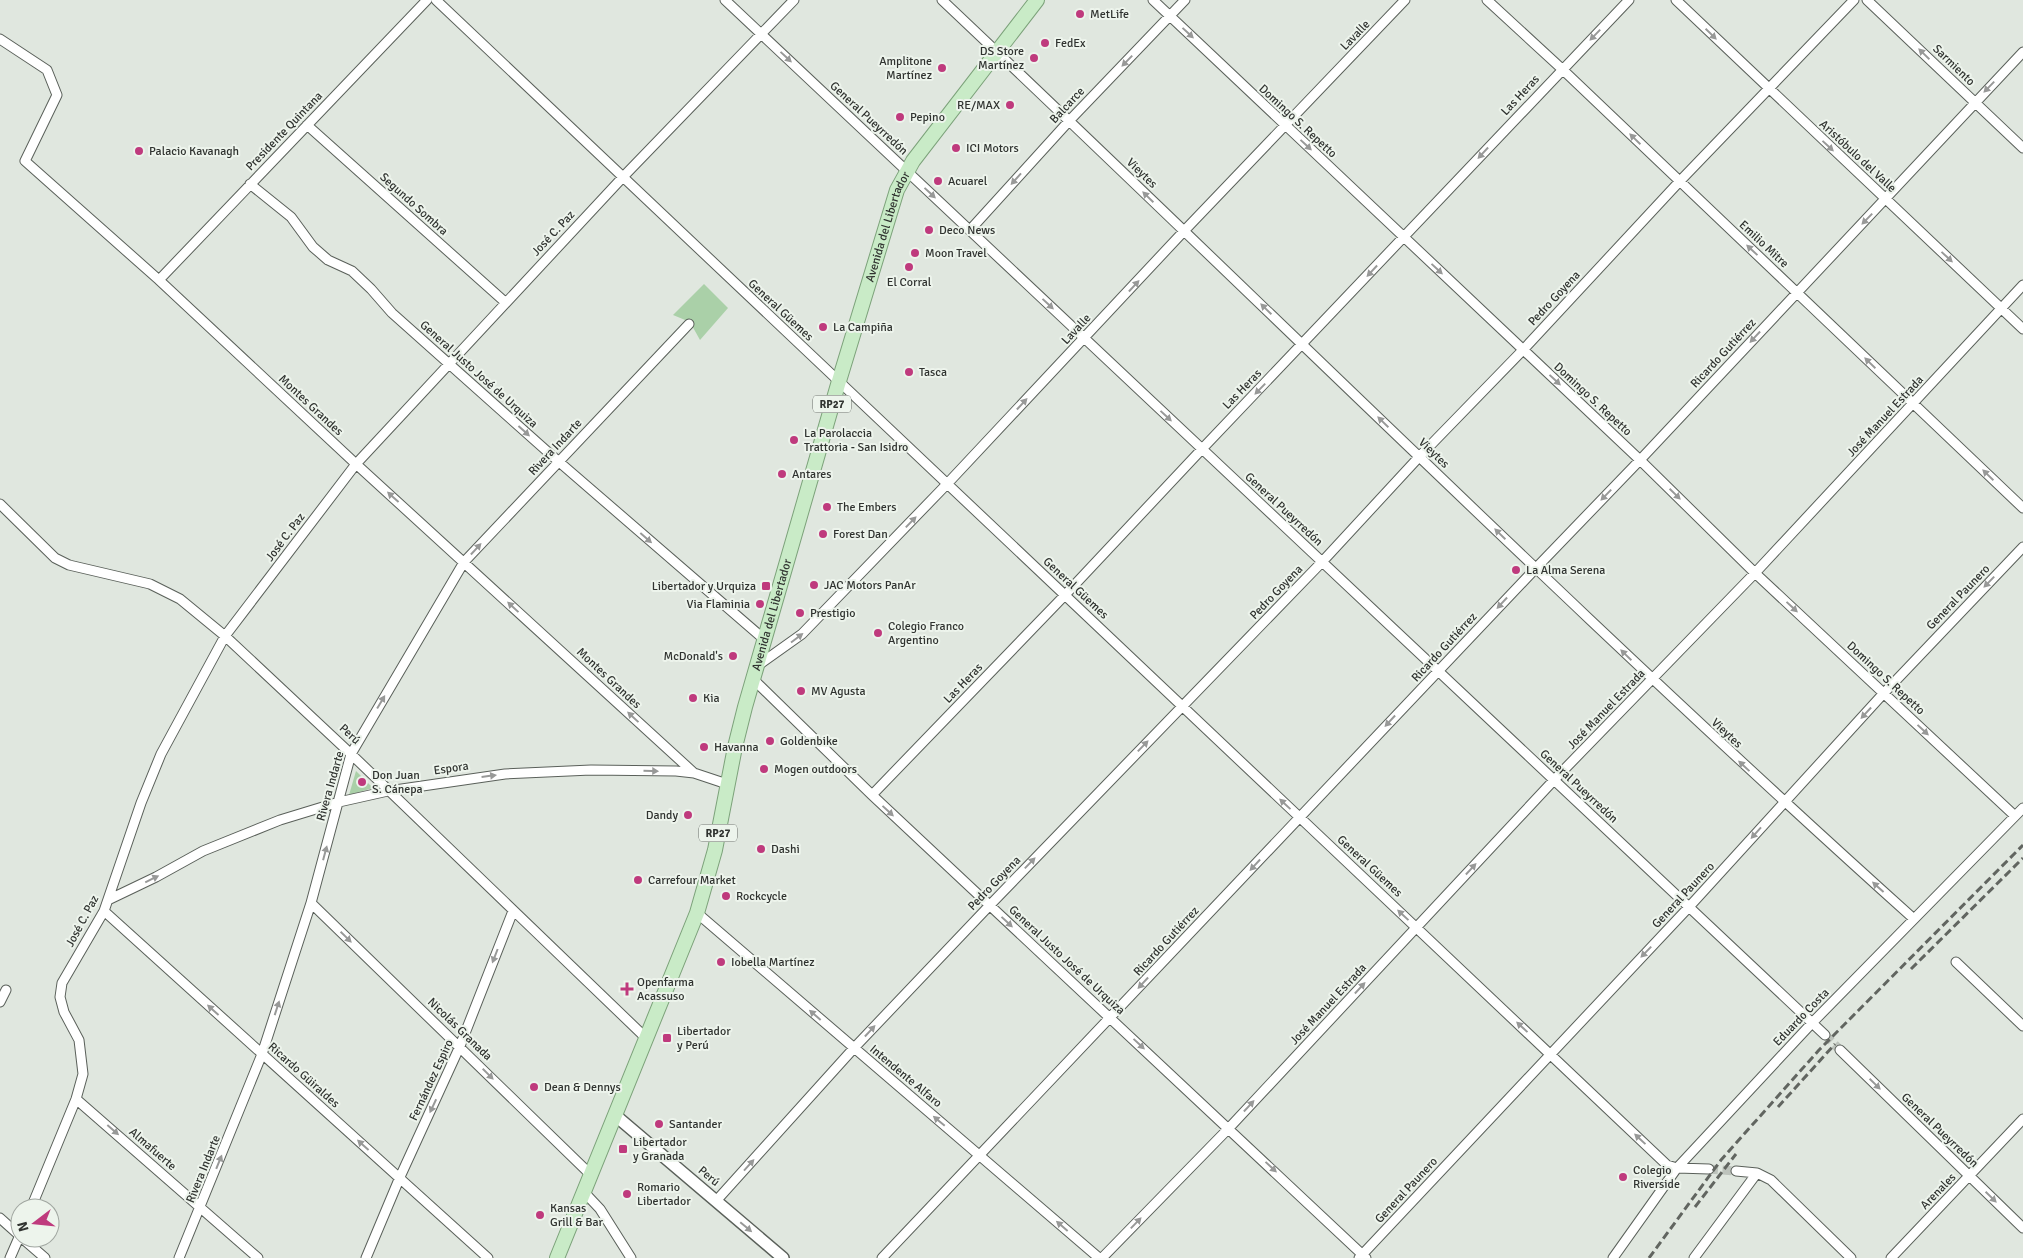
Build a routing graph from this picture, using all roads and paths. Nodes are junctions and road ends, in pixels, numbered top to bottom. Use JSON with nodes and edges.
{"nodes":[{"id":1,"x":427,"y":0,"type":"edge"},
{"id":2,"x":436,"y":0,"type":"edge"},
{"id":3,"x":725,"y":0,"type":"edge"},
{"id":4,"x":794,"y":0,"type":"edge"},
{"id":5,"x":942,"y":0,"type":"edge"},
{"id":6,"x":1037,"y":0,"type":"edge"},
{"id":7,"x":1153,"y":0,"type":"edge"},
{"id":8,"x":1185,"y":0,"type":"edge"},
{"id":9,"x":1405,"y":0,"type":"edge"},
{"id":10,"x":1487,"y":0,"type":"edge"},
{"id":11,"x":1629,"y":0,"type":"edge"},
{"id":12,"x":1676,"y":0,"type":"edge"},
{"id":13,"x":1854,"y":0,"type":"edge"},
{"id":14,"x":1867,"y":0,"type":"edge"},
{"id":15,"x":1170,"y":16,"type":"junction"},
{"id":16,"x":761,"y":34,"type":"junction"},
{"id":17,"x":0,"y":39,"type":"edge"},
{"id":18,"x":997,"y":52,"type":"junction"},
{"id":19,"x":2023,"y":52,"type":"edge"},
{"id":20,"x":1562,"y":69,"type":"junction"},
{"id":21,"x":1768,"y":89,"type":"junction"},
{"id":22,"x":1975,"y":102,"type":"junction"},
{"id":23,"x":1069,"y":121,"type":"junction"},
{"id":24,"x":307,"y":125,"type":"junction"},
{"id":25,"x":1286,"y":125,"type":"junction"},
{"id":26,"x":2023,"y":148,"type":"edge"},
{"id":27,"x":907,"y":171,"type":"junction"},
{"id":28,"x":623,"y":177,"type":"junction"},
{"id":29,"x":1679,"y":182,"type":"junction"},
{"id":30,"x":250,"y":184,"type":"junction"},
{"id":31,"x":1886,"y":199,"type":"junction"},
{"id":32,"x":970,"y":230,"type":"junction"},
{"id":33,"x":1184,"y":231,"type":"junction"},
{"id":34,"x":1404,"y":237,"type":"junction"},
{"id":35,"x":159,"y":280,"type":"junction"},
{"id":36,"x":2023,"y":285,"type":"edge"},
{"id":37,"x":1797,"y":292,"type":"junction"},
{"id":38,"x":505,"y":302,"type":"junction"},
{"id":39,"x":2001,"y":308,"type":"junction"},
{"id":40,"x":689,"y":324,"type":"dead end"},
{"id":41,"x":2023,"y":329,"type":"edge"},
{"id":42,"x":1084,"y":338,"type":"junction"},
{"id":43,"x":1302,"y":344,"type":"junction"},
{"id":44,"x":1523,"y":350,"type":"junction"},
{"id":45,"x":449,"y":363,"type":"junction"},
{"id":46,"x":839,"y":381,"type":"junction"},
{"id":47,"x":1913,"y":404,"type":"junction"},
{"id":48,"x":1202,"y":449,"type":"junction"},
{"id":49,"x":1419,"y":456,"type":"junction"},
{"id":50,"x":1640,"y":460,"type":"junction"},
{"id":51,"x":558,"y":461,"type":"junction"},
{"id":52,"x":356,"y":464,"type":"junction"},
{"id":53,"x":947,"y":484,"type":"junction"},
{"id":54,"x":0,"y":504,"type":"edge"},
{"id":55,"x":2023,"y":508,"type":"edge"},
{"id":56,"x":2023,"y":547,"type":"edge"},
{"id":57,"x":464,"y":562,"type":"junction"},
{"id":58,"x":1322,"y":562,"type":"junction"},
{"id":59,"x":1536,"y":568,"type":"junction"},
{"id":60,"x":1755,"y":573,"type":"junction"},
{"id":61,"x":1065,"y":596,"type":"junction"},
{"id":62,"x":225,"y":636,"type":"junction"},
{"id":63,"x":765,"y":640,"type":"junction"},
{"id":64,"x":1438,"y":671,"type":"junction"},
{"id":65,"x":755,"y":673,"type":"junction"},
{"id":66,"x":1652,"y":680,"type":"junction"},
{"id":67,"x":1883,"y":694,"type":"junction"},
{"id":68,"x":1182,"y":706,"type":"junction"},
{"id":69,"x":351,"y":754,"type":"junction"},
{"id":70,"x":694,"y":773,"type":"junction"},
{"id":71,"x":1554,"y":780,"type":"junction"},
{"id":72,"x":727,"y":784,"type":"junction"},
{"id":73,"x":388,"y":791,"type":"junction"},
{"id":74,"x":872,"y":795,"type":"junction"},
{"id":75,"x":339,"y":802,"type":"junction"},
{"id":76,"x":1783,"y":802,"type":"junction"},
{"id":77,"x":2023,"y":808,"type":"edge"},
{"id":78,"x":2016,"y":816,"type":"junction"},
{"id":79,"x":1300,"y":817,"type":"junction"},
{"id":80,"x":108,"y":900,"type":"junction"},
{"id":81,"x":311,"y":903,"type":"junction"},
{"id":82,"x":990,"y":905,"type":"junction"},
{"id":83,"x":1689,"y":907,"type":"junction"},
{"id":84,"x":513,"y":910,"type":"junction"},
{"id":85,"x":104,"y":911,"type":"junction"},
{"id":86,"x":698,"y":913,"type":"junction"},
{"id":87,"x":1914,"y":919,"type":"junction"},
{"id":88,"x":1417,"y":928,"type":"junction"},
{"id":89,"x":1956,"y":962,"type":"dead end"},
{"id":90,"x":6,"y":990,"type":"dead end"},
{"id":91,"x":0,"y":1002,"type":"edge"},
{"id":92,"x":1110,"y":1017,"type":"junction"},
{"id":93,"x":1812,"y":1023,"type":"junction"},
{"id":94,"x":2023,"y":1026,"type":"edge"},
{"id":95,"x":1825,"y":1036,"type":"tunnel mouth"},
{"id":96,"x":647,"y":1039,"type":"junction"},
{"id":97,"x":460,"y":1046,"type":"junction"},
{"id":98,"x":854,"y":1048,"type":"junction"},
{"id":99,"x":1840,"y":1050,"type":"tunnel mouth"},
{"id":100,"x":262,"y":1054,"type":"junction"},
{"id":101,"x":1550,"y":1054,"type":"junction"},
{"id":102,"x":76,"y":1098,"type":"junction"},
{"id":103,"x":616,"y":1116,"type":"junction"},
{"id":104,"x":2023,"y":1119,"type":"edge"},
{"id":105,"x":1229,"y":1128,"type":"junction"},
{"id":106,"x":980,"y":1155,"type":"junction"},
{"id":107,"x":1677,"y":1168,"type":"junction"},
{"id":108,"x":1709,"y":1169,"type":"tunnel mouth"},
{"id":109,"x":1736,"y":1171,"type":"tunnel mouth"},
{"id":110,"x":1757,"y":1173,"type":"junction"},
{"id":111,"x":591,"y":1175,"type":"junction"},
{"id":112,"x":1969,"y":1176,"type":"junction"},
{"id":113,"x":400,"y":1177,"type":"junction"},
{"id":114,"x":584,"y":1192,"type":"junction"},
{"id":115,"x":34,"y":1198,"type":"edge"},
{"id":116,"x":716,"y":1201,"type":"junction"},
{"id":117,"x":201,"y":1207,"type":"junction"},
{"id":118,"x":0,"y":1218,"type":"edge"},
{"id":119,"x":10,"y":1227,"type":"edge"},
{"id":120,"x":2023,"y":1228,"type":"edge"},
{"id":121,"x":34,"y":1248,"type":"edge"},
{"id":122,"x":1363,"y":1257,"type":"edge"},
{"id":123,"x":45,"y":1258,"type":"edge"},
{"id":124,"x":179,"y":1258,"type":"edge"},
{"id":125,"x":258,"y":1258,"type":"edge"},
{"id":126,"x":366,"y":1258,"type":"edge"},
{"id":127,"x":488,"y":1258,"type":"edge"},
{"id":128,"x":557,"y":1258,"type":"edge"},
{"id":129,"x":632,"y":1258,"type":"edge"},
{"id":130,"x":783,"y":1258,"type":"edge"},
{"id":131,"x":882,"y":1258,"type":"edge"},
{"id":132,"x":1101,"y":1258,"type":"edge"},
{"id":133,"x":1613,"y":1258,"type":"edge"},
{"id":134,"x":1694,"y":1258,"type":"edge"},
{"id":135,"x":1851,"y":1258,"type":"edge"},
{"id":136,"x":1891,"y":1258,"type":"edge"}],
"edges":[{"from":1,"to":24,"type":"street","name":"Presidente Quintana"},
{"from":2,"to":28,"type":"street","name":"General Güemes"},
{"from":3,"to":16,"type":"street","name":"General Pueyrredón"},
{"from":4,"to":16,"type":"street","name":"José C. Paz"},
{"from":5,"to":18,"type":"street","name":"Vieytes"},
{"from":6,"to":18,"type":"main road","name":"Avenida del Libertador","number":"RP27"},
{"from":7,"to":15,"type":"street","name":"Domingo S. Repetto"},
{"from":8,"to":15,"type":"street","name":"Balcarce"},
{"from":9,"to":25,"type":"street","name":"Lavalle"},
{"from":10,"to":20,"type":"street","name":"Emilio Mitre"},
{"from":11,"to":20,"type":"street","name":"Las Heras","one_way":true},
{"from":12,"to":21,"type":"street","name":"Aristóbulo del Valle","one_way":true},
{"from":13,"to":21,"type":"street","name":"Pedro Goyena"},
{"from":22,"to":14,"type":"street","name":"Sarmiento","one_way":true},
{"from":15,"to":23,"type":"street","name":"Balcarce","one_way":true},
{"from":15,"to":25,"type":"street","name":"Domingo S. Repetto","one_way":true},
{"from":16,"to":27,"type":"street","name":"General Pueyrredón","one_way":true},
{"from":16,"to":28,"type":"street","name":"José C. Paz"},
{"from":17,"to":35,"type":"street","name":"Montes Grandes"},
{"from":18,"to":23,"type":"street","name":"Vieytes"},
{"from":18,"to":27,"type":"main road","name":"Avenida del Libertador","number":"RP27"},
{"from":19,"to":22,"type":"street","name":"Ricardo Gutiérrez","one_way":true},
{"from":29,"to":20,"type":"street","name":"Emilio Mitre","one_way":true},
{"from":20,"to":34,"type":"street","name":"Las Heras","one_way":true},
{"from":21,"to":29,"type":"street","name":"Pedro Goyena"},
{"from":21,"to":31,"type":"street","name":"Aristóbulo del Valle","one_way":true},
{"from":22,"to":26,"type":"street","name":"Sarmiento"},
{"from":22,"to":31,"type":"street","name":"Ricardo Gutiérrez"},
{"from":23,"to":32,"type":"street","name":"Balcarce","one_way":true},
{"from":33,"to":23,"type":"street","name":"Vieytes","one_way":true},
{"from":24,"to":30,"type":"street","name":"Presidente Quintana"},
{"from":24,"to":38,"type":"street","name":"Segundo Sombra"},
{"from":25,"to":33,"type":"street","name":"Lavalle"},
{"from":25,"to":34,"type":"street","name":"Domingo S. Repetto","one_way":true},
{"from":27,"to":32,"type":"street","name":"General Pueyrredón","one_way":true},
{"from":27,"to":46,"type":"main road","name":"Avenida del Libertador","number":"RP27"},
{"from":28,"to":38,"type":"street","name":"José C. Paz"},
{"from":28,"to":46,"type":"street","name":"General Güemes"},
{"from":37,"to":29,"type":"street","name":"Emilio Mitre","one_way":true},
{"from":29,"to":44,"type":"street","name":"Pedro Goyena"},
{"from":30,"to":35,"type":"street","name":"Presidente Quintana"},
{"from":30,"to":45,"type":"street","name":"General Justo José de Urquiza"},
{"from":31,"to":37,"type":"street","name":"Ricardo Gutiérrez","one_way":true},
{"from":31,"to":39,"type":"street","name":"Aristóbulo del Valle","one_way":true},
{"from":32,"to":42,"type":"street","name":"General Pueyrredón","one_way":true},
{"from":42,"to":33,"type":"street","name":"Lavalle","one_way":true},
{"from":43,"to":33,"type":"street","name":"Vieytes","one_way":true},
{"from":34,"to":43,"type":"street","name":"Las Heras","one_way":true},
{"from":34,"to":44,"type":"street","name":"Domingo S. Repetto","one_way":true},
{"from":35,"to":52,"type":"street","name":"Montes Grandes"},
{"from":36,"to":39,"type":"street","name":"José Manuel Estrada"},
{"from":47,"to":37,"type":"street","name":"Emilio Mitre","one_way":true},
{"from":37,"to":50,"type":"street","name":"Ricardo Gutiérrez","one_way":true},
{"from":38,"to":45,"type":"street","name":"José C. Paz"},
{"from":39,"to":41,"type":"street","name":"Aristóbulo del Valle"},
{"from":39,"to":47,"type":"street","name":"José Manuel Estrada"},
{"from":40,"to":51,"type":"street","name":"Rivera Indarte"},
{"from":42,"to":48,"type":"street","name":"General Pueyrredón","one_way":true},
{"from":53,"to":42,"type":"street","name":"Lavalle","one_way":true},
{"from":43,"to":48,"type":"street","name":"Las Heras","one_way":true},
{"from":49,"to":43,"type":"street","name":"Vieytes","one_way":true},
{"from":44,"to":49,"type":"street","name":"Pedro Goyena"},
{"from":44,"to":50,"type":"street","name":"Domingo S. Repetto","one_way":true},
{"from":45,"to":51,"type":"street","name":"General Justo José de Urquiza","one_way":true},
{"from":45,"to":52,"type":"street","name":"José C. Paz"},
{"from":46,"to":53,"type":"street","name":"General Güemes"},
{"from":46,"to":63,"type":"main road","name":"Avenida del Libertador","number":"RP27"},
{"from":55,"to":47,"type":"street","name":"Emilio Mitre","one_way":true},
{"from":47,"to":60,"type":"street","name":"José Manuel Estrada"},
{"from":48,"to":58,"type":"street","name":"General Pueyrredón"},
{"from":48,"to":61,"type":"street","name":"Las Heras"},
{"from":49,"to":58,"type":"street","name":"Pedro Goyena"},
{"from":59,"to":49,"type":"street","name":"Vieytes","one_way":true},
{"from":50,"to":59,"type":"street","name":"Ricardo Gutiérrez","one_way":true},
{"from":50,"to":60,"type":"street","name":"Domingo S. Repetto","one_way":true},
{"from":57,"to":51,"type":"street","name":"Rivera Indarte","one_way":true},
{"from":51,"to":63,"type":"street","name":"General Justo José de Urquiza","one_way":true},
{"from":57,"to":52,"type":"street","name":"Montes Grandes","one_way":true},
{"from":52,"to":62,"type":"street","name":"José C. Paz"},
{"from":53,"to":61,"type":"street","name":"General Güemes"},
{"from":65,"to":53,"type":"street","name":"Lavalle","one_way":true},
{"from":54,"to":62,"type":"street","name":"Perú"},
{"from":56,"to":67,"type":"street","name":"General Paunero","one_way":true},
{"from":69,"to":57,"type":"street","name":"Rivera Indarte","one_way":true},
{"from":70,"to":57,"type":"street","name":"Montes Grandes","one_way":true},
{"from":58,"to":64,"type":"street","name":"General Pueyrredón"},
{"from":58,"to":68,"type":"street","name":"Pedro Goyena"},
{"from":59,"to":64,"type":"street","name":"Ricardo Gutiérrez","one_way":true},
{"from":66,"to":59,"type":"street","name":"Vieytes","one_way":true},
{"from":60,"to":66,"type":"street","name":"José Manuel Estrada"},
{"from":60,"to":67,"type":"street","name":"Domingo S. Repetto","one_way":true},
{"from":61,"to":68,"type":"street","name":"General Güemes"},
{"from":61,"to":74,"type":"street","name":"Las Heras"},
{"from":62,"to":69,"type":"street","name":"Perú"},
{"from":62,"to":80,"type":"street","name":"José C. Paz"},
{"from":63,"to":65,"type":"main road","name":"Avenida del Libertador","number":"RP27"},
{"from":64,"to":71,"type":"street","name":"General Pueyrredón"},
{"from":64,"to":79,"type":"street","name":"Ricardo Gutiérrez","one_way":true},
{"from":65,"to":72,"type":"main road","name":"Avenida del Libertador","number":"RP27"},
{"from":65,"to":74,"type":"street","name":"General Justo José de Urquiza"},
{"from":66,"to":71,"type":"street","name":"José Manuel Estrada"},
{"from":76,"to":66,"type":"street","name":"Vieytes","one_way":true},
{"from":67,"to":76,"type":"street","name":"General Paunero","one_way":true},
{"from":67,"to":78,"type":"street","name":"Domingo S. Repetto","one_way":true},
{"from":79,"to":68,"type":"street","name":"General Güemes","one_way":true},
{"from":82,"to":68,"type":"street","name":"Pedro Goyena","one_way":true},
{"from":69,"to":73,"type":"street","name":"Perú"},
{"from":69,"to":75,"type":"street","name":"Rivera Indarte"},
{"from":70,"to":72,"type":"street","name":"Espora"},
{"from":73,"to":70,"type":"street","name":"Espora","one_way":true},
{"from":71,"to":83,"type":"street","name":"General Pueyrredón"},
{"from":88,"to":71,"type":"street","name":"José Manuel Estrada","one_way":true},
{"from":72,"to":86,"type":"main road","name":"Avenida del Libertador","number":"RP27"},
{"from":73,"to":75,"type":"street","name":"Espora"},
{"from":73,"to":84,"type":"street","name":"Perú"},
{"from":74,"to":82,"type":"street","name":"General Justo José de Urquiza","one_way":true},
{"from":80,"to":75,"type":"street","name":"Espora","one_way":true},
{"from":81,"to":75,"type":"street","name":"Rivera Indarte","one_way":true},
{"from":76,"to":83,"type":"street","name":"General Paunero","one_way":true},
{"from":87,"to":76,"type":"street","name":"Vieytes","one_way":true},
{"from":77,"to":78,"type":"street","name":"Eduardo Costa"},
{"from":78,"to":87,"type":"street","name":"Eduardo Costa"},
{"from":88,"to":79,"type":"street","name":"General Güemes","one_way":true},
{"from":79,"to":92,"type":"street","name":"Ricardo Gutiérrez","one_way":true},
{"from":80,"to":85,"type":"street","name":"José C. Paz"},
{"from":81,"to":97,"type":"street","name":"Nicolás Granada","one_way":true},
{"from":100,"to":81,"type":"street","name":"Rivera Indarte","one_way":true},
{"from":82,"to":92,"type":"street","name":"General Justo José de Urquiza","one_way":true},
{"from":98,"to":82,"type":"street","name":"Pedro Goyena","one_way":true},
{"from":83,"to":93,"type":"street","name":"General Pueyrredón"},
{"from":83,"to":101,"type":"street","name":"General Paunero","one_way":true},
{"from":84,"to":96,"type":"street","name":"Perú"},
{"from":84,"to":97,"type":"street","name":"Fernández Espiro","one_way":true},
{"from":100,"to":85,"type":"street","name":"Ricardo Güiraldes","one_way":true},
{"from":85,"to":102,"type":"street","name":"José C. Paz"},
{"from":86,"to":96,"type":"main road","name":"Avenida del Libertador","number":"RP27"},
{"from":98,"to":86,"type":"street","name":"Intendente Alfaro","one_way":true},
{"from":87,"to":93,"type":"street","name":"Eduardo Costa"},
{"from":101,"to":88,"type":"street","name":"General Güemes","one_way":true},
{"from":105,"to":88,"type":"street","name":"José Manuel Estrada","one_way":true},
{"from":89,"to":94,"type":"street"},
{"from":90,"to":91,"type":"street"},
{"from":92,"to":105,"type":"street","name":"General Justo José de Urquiza","one_way":true},
{"from":92,"to":106,"type":"street","name":"Ricardo Gutiérrez"},
{"from":93,"to":95,"type":"street","name":"General Pueyrredón"},
{"from":93,"to":107,"type":"street","name":"Eduardo Costa"},
{"from":96,"to":103,"type":"main road","name":"Avenida del Libertador","number":"RP27"},
{"from":97,"to":111,"type":"street","name":"Nicolás Granada","one_way":true},
{"from":97,"to":113,"type":"street","name":"Fernández Espiro","one_way":true},
{"from":106,"to":98,"type":"street","name":"Intendente Alfaro","one_way":true},
{"from":116,"to":98,"type":"street","name":"Pedro Goyena","one_way":true},
{"from":99,"to":112,"type":"street","name":"General Pueyrredón","one_way":true},
{"from":113,"to":100,"type":"street","name":"Ricardo Güiraldes","one_way":true},
{"from":117,"to":100,"type":"street","name":"Rivera Indarte","one_way":true},
{"from":107,"to":101,"type":"street","name":"General Güemes","one_way":true},
{"from":101,"to":122,"type":"street","name":"General Paunero"},
{"from":102,"to":115,"type":"street","name":"José C. Paz"},
{"from":102,"to":117,"type":"street","name":"Almafuerte","one_way":true},
{"from":103,"to":111,"type":"main road","name":"Avenida del Libertador","number":"RP27"},
{"from":103,"to":116,"type":"street","name":"Perú"},
{"from":104,"to":112,"type":"street","name":"Arenales"},
{"from":105,"to":122,"type":"street","name":"General Justo José de Urquiza","one_way":true},
{"from":132,"to":105,"type":"street","name":"José Manuel Estrada","one_way":true},
{"from":106,"to":131,"type":"street","name":"Ricardo Gutiérrez"},
{"from":132,"to":106,"type":"street","name":"Intendente Alfaro","one_way":true},
{"from":107,"to":108,"type":"street"},
{"from":107,"to":133,"type":"street","name":"Eduardo Costa"},
{"from":109,"to":110,"type":"street"},
{"from":110,"to":134,"type":"street"},
{"from":110,"to":135,"type":"street"},
{"from":111,"to":114,"type":"main road","name":"Avenida del Libertador","number":"RP27"},
{"from":112,"to":120,"type":"street","name":"General Pueyrredón","one_way":true},
{"from":112,"to":136,"type":"street","name":"Arenales"},
{"from":113,"to":126,"type":"street","name":"Fernández Espiro"},
{"from":113,"to":127,"type":"street","name":"Ricardo Güiraldes"},
{"from":114,"to":128,"type":"main road","name":"Avenida del Libertador","number":"RP27"},
{"from":114,"to":129,"type":"street"},
{"from":116,"to":130,"type":"street","name":"Perú","one_way":true},
{"from":117,"to":124,"type":"street","name":"Rivera Indarte"},
{"from":117,"to":125,"type":"street","name":"Almafuerte"},
{"from":118,"to":119,"type":"street"},
{"from":121,"to":123,"type":"street"}]}
